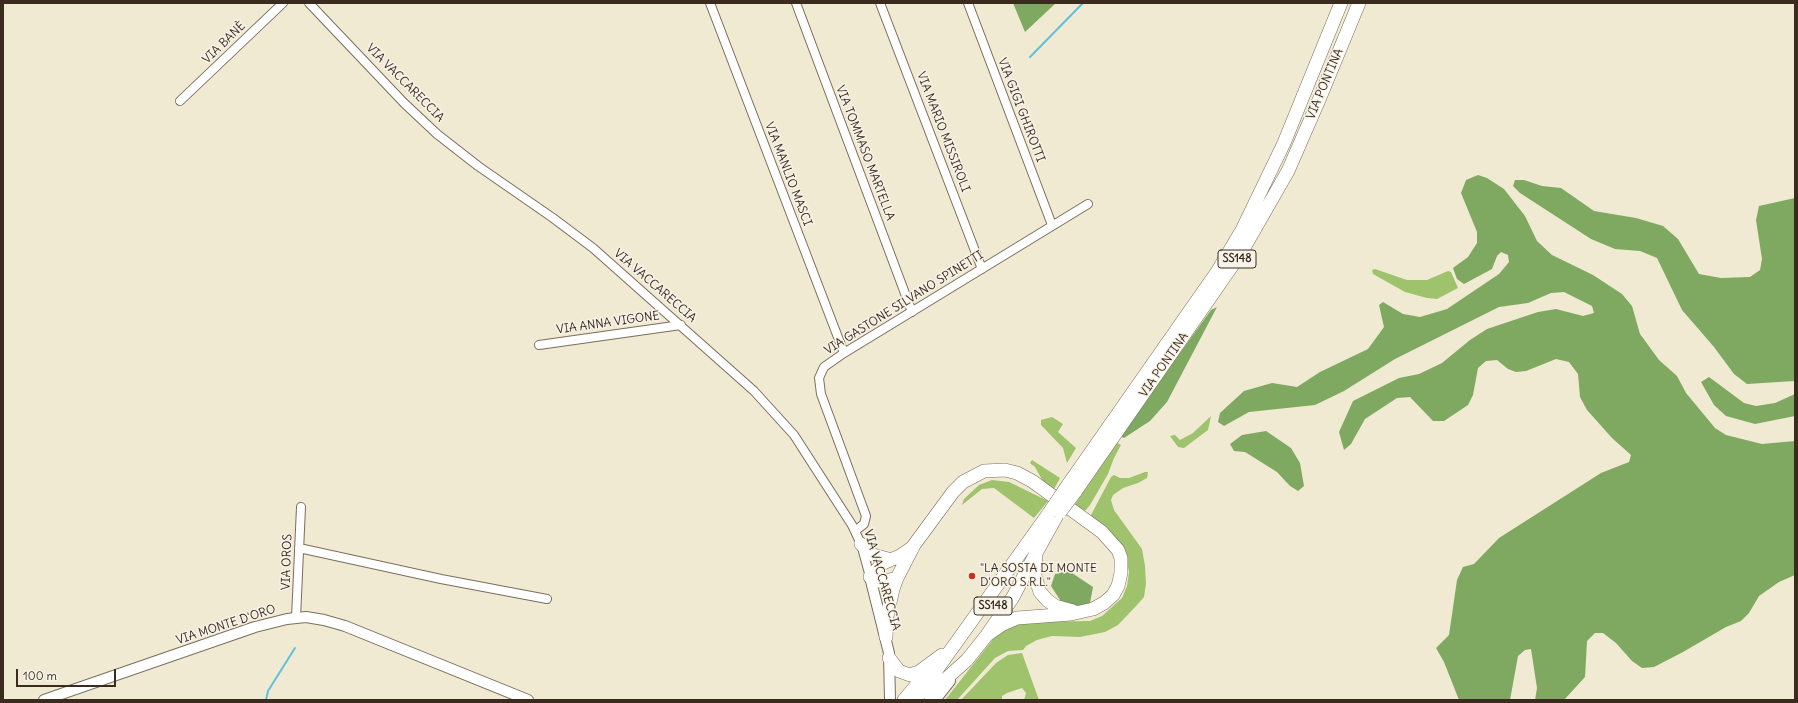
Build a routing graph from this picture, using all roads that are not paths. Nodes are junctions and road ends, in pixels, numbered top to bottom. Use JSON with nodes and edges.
{"nodes":[{"id":1,"x":283,"y":3,"type":"edge"},
{"id":2,"x":309,"y":3,"type":"edge"},
{"id":3,"x":710,"y":3,"type":"edge"},
{"id":4,"x":796,"y":3,"type":"edge"},
{"id":5,"x":880,"y":3,"type":"edge"},
{"id":6,"x":968,"y":3,"type":"edge"},
{"id":7,"x":1341,"y":3,"type":"edge"},
{"id":8,"x":1359,"y":3,"type":"edge"},
{"id":9,"x":180,"y":101,"type":"dead end"},
{"id":10,"x":1088,"y":204,"type":"dead end"},
{"id":11,"x":1052,"y":225,"type":"junction"},
{"id":12,"x":982,"y":269,"type":"junction"},
{"id":13,"x":912,"y":312,"type":"junction"},
{"id":14,"x":681,"y":325,"type":"junction"},
{"id":15,"x":539,"y":345,"type":"dead end"},
{"id":16,"x":844,"y":353,"type":"junction"},
{"id":17,"x":1071,"y":488,"type":"junction"},
{"id":18,"x":301,"y":507,"type":"dead end"},
{"id":19,"x":1053,"y":515,"type":"junction"},
{"id":20,"x":855,"y":530,"type":"junction"},
{"id":21,"x":861,"y":544,"type":"junction"},
{"id":22,"x":914,"y":546,"type":"junction"},
{"id":23,"x":299,"y":548,"type":"junction"},
{"id":24,"x":1036,"y":553,"type":"junction"},
{"id":25,"x":888,"y":559,"type":"junction"},
{"id":26,"x":870,"y":576,"type":"junction"},
{"id":27,"x":897,"y":578,"type":"junction"},
{"id":28,"x":547,"y":599,"type":"dead end"},
{"id":29,"x":1081,"y":613,"type":"junction"},
{"id":30,"x":296,"y":618,"type":"junction"},
{"id":31,"x":987,"y":635,"type":"junction"},
{"id":32,"x":886,"y":637,"type":"junction"},
{"id":33,"x":952,"y":648,"type":"junction"},
{"id":34,"x":889,"y":658,"type":"junction"},
{"id":35,"x":930,"y":698,"type":"edge"},
{"id":36,"x":44,"y":700,"type":"edge"},
{"id":37,"x":528,"y":700,"type":"edge"},
{"id":38,"x":890,"y":700,"type":"edge"},
{"id":39,"x":904,"y":700,"type":"edge"},
{"id":40,"x":915,"y":700,"type":"edge"}],
"edges":[{"from":1,"to":9,"type":"street","name":"VIA BANÈ"},
{"from":2,"to":14,"type":"street","name":"VIA VACCARECCIA"},
{"from":3,"to":16,"type":"street","name":"VIA MANLIO MASCI"},
{"from":4,"to":13,"type":"street","name":"VIA TOMMASO MARTELLA"},
{"from":5,"to":12,"type":"street","name":"VIA MARIO MISSIROLI"},
{"from":6,"to":11,"type":"street","name":"VIA GIGI GHIROTTI"},
{"from":7,"to":17,"type":"highway","name":"VIA PONTINA","number":"SS148"},
{"from":8,"to":17,"type":"highway","name":"VIA PONTINA","number":"SS148"},
{"from":10,"to":11,"type":"street","name":"VIA GASTONE SILVANO SPINETTI"},
{"from":11,"to":12,"type":"street","name":"VIA GASTONE SILVANO SPINETTI"},
{"from":12,"to":13,"type":"street","name":"VIA GASTONE SILVANO SPINETTI"},
{"from":13,"to":16,"type":"street","name":"VIA GASTONE SILVANO SPINETTI"},
{"from":14,"to":15,"type":"street","name":"VIA ANNA VIGONE"},
{"from":14,"to":20,"type":"street","name":"VIA VACCARECCIA"},
{"from":16,"to":20,"type":"street","name":"VIA GASTONE SILVANO SPINETTI"},
{"from":17,"to":19,"type":"highway","name":"VIA PONTINA","number":"SS148","bridge":true},
{"from":18,"to":23,"type":"street","name":"VIA OROS"},
{"from":19,"to":24,"type":"highway"},
{"from":19,"to":33,"type":"highway","name":"VIA PONTINA","number":"SS148"},
{"from":19,"to":35,"type":"highway","name":"VIA PONTINA","number":"SS148"},
{"from":20,"to":21,"type":"street","name":"VIA VACCARECCIA"},
{"from":21,"to":25,"type":"highway"},
{"from":21,"to":26,"type":"street","name":"VIA VACCARECCIA"},
{"from":22,"to":25,"type":"highway"},
{"from":22,"to":27,"type":"highway"},
{"from":22,"to":29,"type":"highway"},
{"from":23,"to":28,"type":"street"},
{"from":23,"to":30,"type":"street","name":"VIA OROS"},
{"from":24,"to":29,"type":"highway"},
{"from":24,"to":31,"type":"highway"},
{"from":25,"to":26,"type":"highway"},
{"from":26,"to":27,"type":"highway"},
{"from":26,"to":32,"type":"street","name":"VIA VACCARECCIA"},
{"from":27,"to":32,"type":"highway"},
{"from":29,"to":31,"type":"highway"},
{"from":30,"to":36,"type":"street","name":"VIA MONTE D'ORO"},
{"from":30,"to":37,"type":"street","name":"VIA MONTE D'ORO"},
{"from":31,"to":35,"type":"highway"},
{"from":32,"to":34,"type":"street","name":"VIA VACCARECCIA"},
{"from":33,"to":34,"type":"highway"},
{"from":33,"to":39,"type":"highway"},
{"from":33,"to":40,"type":"highway","name":"VIA PONTINA","number":"SS148"},
{"from":34,"to":38,"type":"street","name":"VIA VACCARECCIA"}]}
